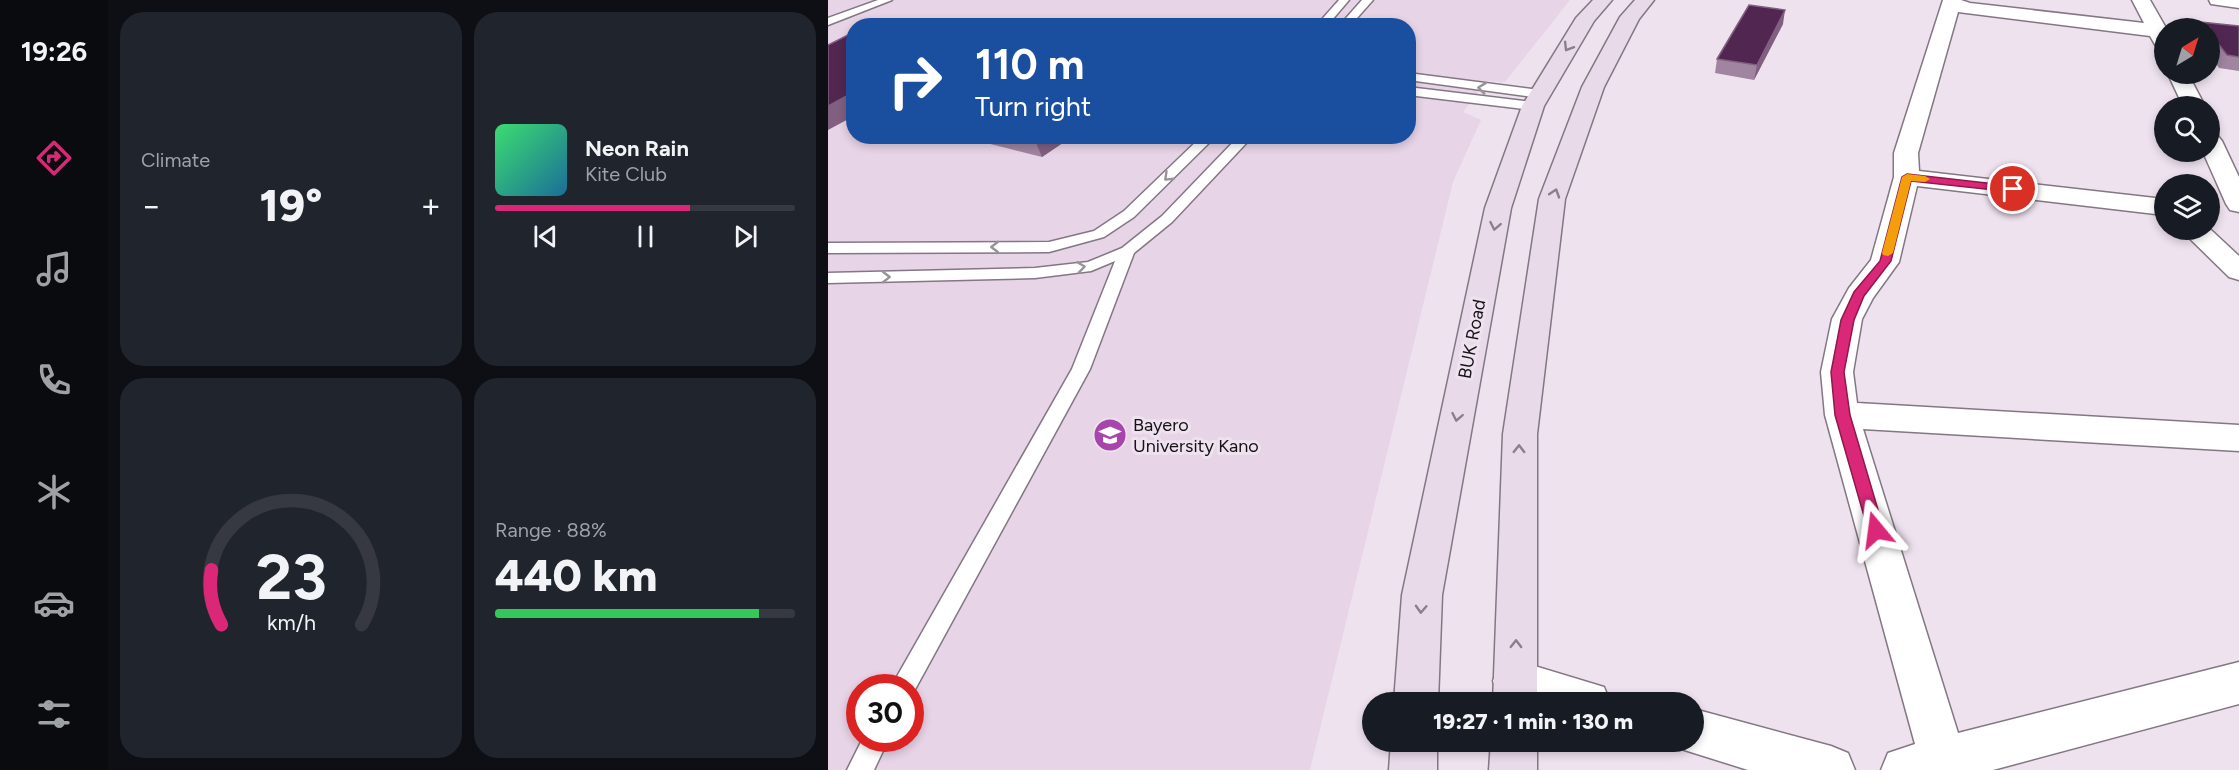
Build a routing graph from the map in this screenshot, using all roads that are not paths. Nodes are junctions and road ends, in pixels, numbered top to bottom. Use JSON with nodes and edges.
{"nodes":[{"id":1,"x":888,"y":0,"type":"edge"},
{"id":2,"x":1344,"y":0,"type":"edge"},
{"id":3,"x":1368,"y":0,"type":"edge"},
{"id":4,"x":1603,"y":0,"type":"edge"},
{"id":5,"x":1645,"y":0,"type":"edge"},
{"id":6,"x":2141,"y":0,"type":"edge"},
{"id":7,"x":2218,"y":0,"type":"edge"},
{"id":8,"x":1951,"y":2,"type":"edge"},
{"id":9,"x":2239,"y":2,"type":"edge"},
{"id":10,"x":1328,"y":18,"type":"edge"},
{"id":11,"x":1351,"y":18,"type":"edge"},
{"id":12,"x":828,"y":22,"type":"edge"},
{"id":13,"x":2154,"y":25,"type":"edge"},
{"id":14,"x":2154,"y":37,"type":"edge"},
{"id":15,"x":1416,"y":77,"type":"edge"},
{"id":16,"x":1416,"y":91,"type":"edge"},
{"id":17,"x":1537,"y":100,"type":"junction"},
{"id":18,"x":1202,"y":144,"type":"edge"},
{"id":19,"x":1239,"y":144,"type":"edge"},
{"id":20,"x":2217,"y":162,"type":"edge"},
{"id":21,"x":1907,"y":177,"type":"junction"},
{"id":22,"x":2154,"y":206,"type":"edge"},
{"id":23,"x":2232,"y":211,"type":"edge"},
{"id":24,"x":1129,"y":214,"type":"junction"},
{"id":25,"x":1167,"y":219,"type":"junction"},
{"id":26,"x":2206,"y":240,"type":"edge"},
{"id":27,"x":828,"y":248,"type":"edge"},
{"id":28,"x":1127,"y":251,"type":"junction"},
{"id":29,"x":2239,"y":271,"type":"edge"},
{"id":30,"x":828,"y":278,"type":"edge"},
{"id":31,"x":1842,"y":415,"type":"junction"},
{"id":32,"x":2239,"y":438,"type":"edge"},
{"id":33,"x":910,"y":674,"type":"edge"},
{"id":34,"x":2239,"y":683,"type":"edge"},
{"id":35,"x":1417,"y":692,"type":"edge"},
{"id":36,"x":1515,"y":692,"type":"edge"},
{"id":37,"x":1704,"y":735,"type":"edge"},
{"id":38,"x":869,"y":752,"type":"edge"},
{"id":39,"x":1414,"y":752,"type":"edge"},
{"id":40,"x":1514,"y":752,"type":"edge"},
{"id":41,"x":1924,"y":765,"type":"edge"},
{"id":42,"x":860,"y":770,"type":"edge"},
{"id":43,"x":1413,"y":770,"type":"edge"},
{"id":44,"x":1513,"y":770,"type":"edge"},
{"id":45,"x":1831,"y":770,"type":"edge"}],
"edges":[{"from":1,"to":12,"type":"lane"},
{"from":2,"to":10,"type":"lane"},
{"from":3,"to":11,"type":"lane"},
{"from":4,"to":17,"type":"main road","name":"BUK Road","one_way":true},
{"from":36,"to":5,"type":"main road","one_way":true},
{"from":6,"to":13,"type":"street"},
{"from":7,"to":9,"type":"street"},
{"from":8,"to":14,"type":"street"},
{"from":8,"to":21,"type":"street"},
{"from":17,"to":15,"type":"lane","one_way":true},
{"from":16,"to":17,"type":"lane"},
{"from":17,"to":35,"type":"main road","name":"BUK Road","one_way":true},
{"from":18,"to":24,"type":"lane","one_way":true},
{"from":19,"to":25,"type":"lane"},
{"from":20,"to":23,"type":"street"},
{"from":21,"to":22,"type":"street"},
{"from":21,"to":31,"type":"street"},
{"from":24,"to":25,"type":"lane"},
{"from":24,"to":27,"type":"lane","one_way":true},
{"from":25,"to":28,"type":"lane"},
{"from":26,"to":29,"type":"street"},
{"from":30,"to":28,"type":"lane","one_way":true},
{"from":28,"to":33,"type":"lane"},
{"from":31,"to":32,"type":"street"},
{"from":31,"to":41,"type":"street"},
{"from":34,"to":41,"type":"street"},
{"from":37,"to":45,"type":"street"},
{"from":38,"to":42,"type":"lane"},
{"from":39,"to":43,"type":"main road"},
{"from":40,"to":44,"type":"main road"}]}
